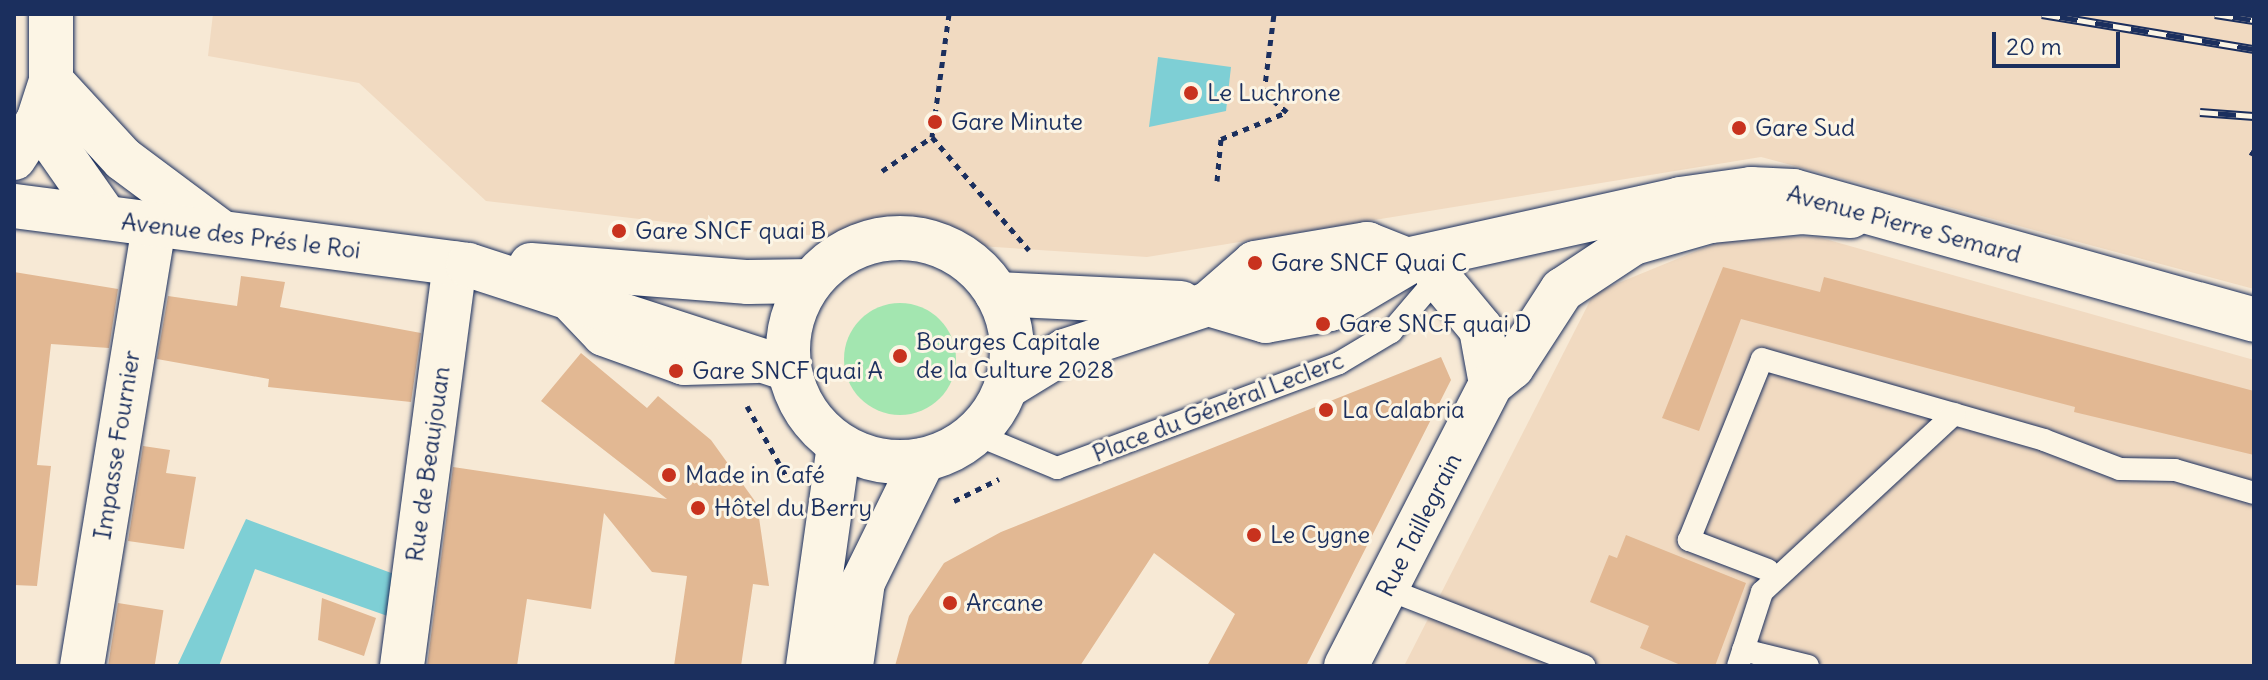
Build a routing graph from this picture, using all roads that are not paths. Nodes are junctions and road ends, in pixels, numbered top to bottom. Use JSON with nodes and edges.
{"nodes":[{"id":1,"x":51,"y":14,"type":"edge"},
{"id":2,"x":51,"y":81,"type":"junction"},
{"id":3,"x":38,"y":121,"type":"junction"},
{"id":4,"x":14,"y":158,"type":"edge"},
{"id":5,"x":14,"y":206,"type":"edge"},
{"id":6,"x":106,"y":218,"type":"junction"},
{"id":7,"x":1893,"y":219,"type":"junction"},
{"id":8,"x":154,"y":224,"type":"junction"},
{"id":9,"x":223,"y":233,"type":"junction"},
{"id":10,"x":462,"y":264,"type":"junction"},
{"id":11,"x":1427,"y":265,"type":"junction"},
{"id":12,"x":560,"y":280,"type":"junction"},
{"id":13,"x":811,"y":281,"type":"junction"},
{"id":14,"x":997,"y":294,"type":"junction"},
{"id":15,"x":1208,"y":304,"type":"junction"},
{"id":16,"x":2254,"y":320,"type":"edge"},
{"id":17,"x":776,"y":365,"type":"junction"},
{"id":18,"x":1491,"y":384,"type":"junction"},
{"id":19,"x":1006,"y":387,"type":"junction"},
{"id":20,"x":1954,"y":414,"type":"junction"},
{"id":21,"x":975,"y":434,"type":"junction"},
{"id":22,"x":839,"y":445,"type":"junction"},
{"id":23,"x":923,"y":460,"type":"junction"},
{"id":24,"x":2254,"y":493,"type":"edge"},
{"id":25,"x":1768,"y":570,"type":"dead end"},
{"id":26,"x":1387,"y":589,"type":"junction"},
{"id":27,"x":1741,"y":658,"type":"edge"},
{"id":28,"x":82,"y":666,"type":"edge"},
{"id":29,"x":402,"y":666,"type":"edge"},
{"id":30,"x":808,"y":666,"type":"edge"},
{"id":31,"x":851,"y":666,"type":"edge"},
{"id":32,"x":1346,"y":666,"type":"edge"},
{"id":33,"x":1585,"y":666,"type":"edge"},
{"id":34,"x":1808,"y":666,"type":"edge"}],
"edges":[{"from":1,"to":2,"type":"main road"},
{"from":2,"to":3,"type":"main road"},
{"from":2,"to":9,"type":"main road"},
{"from":3,"to":4,"type":"main road"},
{"from":3,"to":6,"type":"main road"},
{"from":5,"to":6,"type":"main road","name":"Avenue des Prés le Roi"},
{"from":6,"to":8,"type":"main road","name":"Avenue des Prés le Roi"},
{"from":7,"to":11,"type":"main road","name":"Avenue Pierre Semard"},
{"from":7,"to":16,"type":"main road","name":"Avenue Pierre Semard"},
{"from":7,"to":18,"type":"main road","name":"Rue Taillegrain"},
{"from":8,"to":9,"type":"main road","name":"Avenue des Prés le Roi"},
{"from":8,"to":28,"type":"main road","name":"Impasse Fournier"},
{"from":9,"to":10,"type":"main road","name":"Avenue des Prés le Roi"},
{"from":10,"to":12,"type":"main road","name":"Avenue des Prés le Roi"},
{"from":10,"to":29,"type":"main road","name":"Rue de Beaujouan"},
{"from":11,"to":15,"type":"main road","name":"Avenue Pierre Semard"},
{"from":11,"to":18,"type":"main road"},
{"from":11,"to":21,"type":"lane","name":"Place du Général Leclerc"},
{"from":12,"to":13,"type":"main road","name":"Avenue des Prés le Roi"},
{"from":12,"to":17,"type":"main road","name":"Avenue des Prés le Roi"},
{"from":13,"to":14,"type":"main road"},
{"from":13,"to":17,"type":"main road"},
{"from":14,"to":15,"type":"main road","name":"Avenue Pierre Semard"},
{"from":14,"to":19,"type":"main road"},
{"from":15,"to":19,"type":"main road","name":"Avenue Pierre Semard"},
{"from":17,"to":22,"type":"main road"},
{"from":18,"to":26,"type":"main road","name":"Rue Taillegrain"},
{"from":19,"to":21,"type":"main road"},
{"from":20,"to":24,"type":"lane"},
{"from":20,"to":25,"type":"lane"},
{"from":20,"to":27,"type":"lane"},
{"from":21,"to":23,"type":"main road"},
{"from":22,"to":23,"type":"main road"},
{"from":22,"to":30,"type":"main road"},
{"from":23,"to":31,"type":"main road"},
{"from":26,"to":32,"type":"main road","name":"Rue Taillegrain"},
{"from":26,"to":33,"type":"lane"},
{"from":27,"to":34,"type":"lane"}]}
